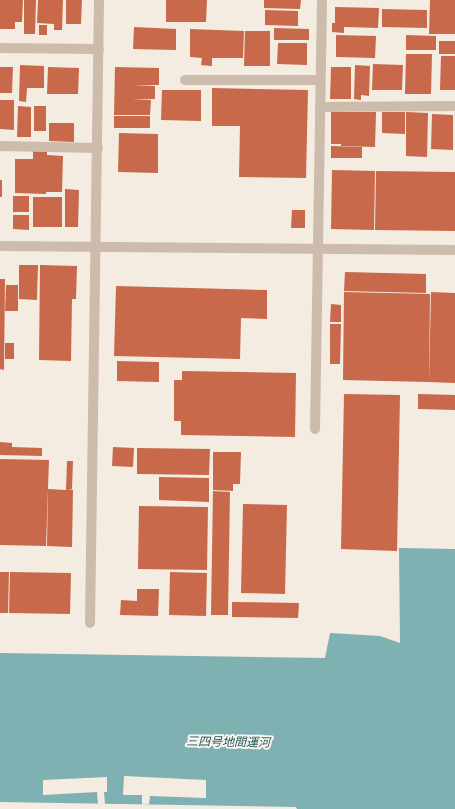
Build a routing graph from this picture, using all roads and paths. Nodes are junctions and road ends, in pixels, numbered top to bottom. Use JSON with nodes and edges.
{"nodes":[{"id":1,"x":100,"y":0,"type":"edge"},
{"id":2,"x":322,"y":0,"type":"edge"},
{"id":3,"x":0,"y":48,"type":"edge"},
{"id":4,"x":99,"y":49,"type":"junction"},
{"id":5,"x":185,"y":80,"type":"dead end"},
{"id":6,"x":320,"y":80,"type":"junction"},
{"id":7,"x":455,"y":106,"type":"edge"},
{"id":8,"x":320,"y":108,"type":"junction"},
{"id":9,"x":0,"y":146,"type":"edge"},
{"id":10,"x":98,"y":148,"type":"junction"},
{"id":11,"x":0,"y":246,"type":"edge"},
{"id":12,"x":96,"y":246,"type":"junction"},
{"id":13,"x":317,"y":249,"type":"junction"},
{"id":14,"x":455,"y":250,"type":"edge"},
{"id":15,"x":315,"y":429,"type":"dead end"},
{"id":16,"x":90,"y":623,"type":"dead end"}],
"edges":[{"from":1,"to":4,"type":"street"},
{"from":2,"to":6,"type":"street"},
{"from":3,"to":4,"type":"street"},
{"from":4,"to":10,"type":"street"},
{"from":5,"to":6,"type":"street"},
{"from":6,"to":8,"type":"street"},
{"from":7,"to":8,"type":"street"},
{"from":8,"to":13,"type":"street"},
{"from":9,"to":10,"type":"street"},
{"from":10,"to":12,"type":"street"},
{"from":11,"to":12,"type":"street"},
{"from":12,"to":13,"type":"street"},
{"from":12,"to":16,"type":"street"},
{"from":13,"to":14,"type":"street"},
{"from":13,"to":15,"type":"street"}]}
